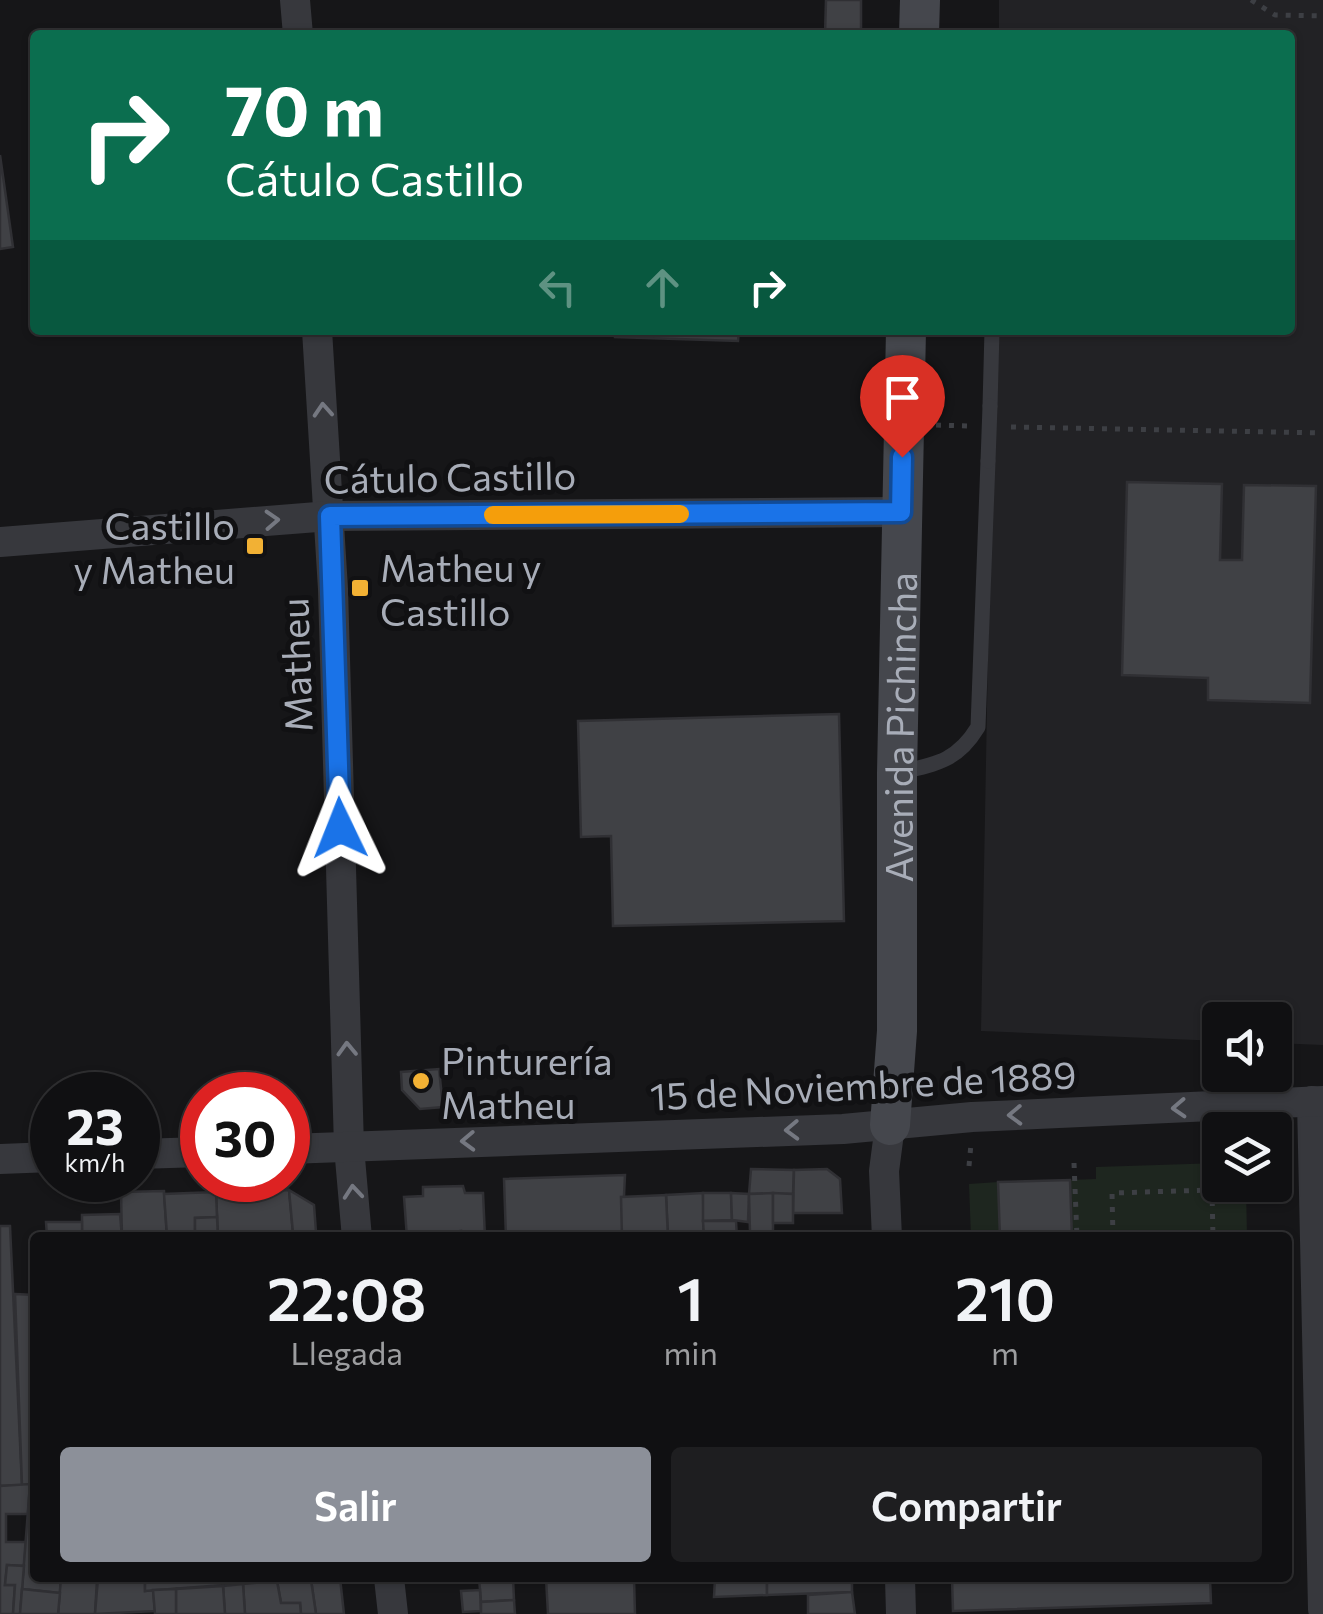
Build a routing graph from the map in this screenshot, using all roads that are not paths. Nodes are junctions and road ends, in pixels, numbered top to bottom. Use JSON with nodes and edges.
{"nodes":[{"id":1,"x":295,"y":0,"type":"edge"},
{"id":2,"x":920,"y":0,"type":"edge"},
{"id":3,"x":298,"y":30,"type":"edge"},
{"id":4,"x":919,"y":30,"type":"edge"},
{"id":5,"x":317,"y":335,"type":"edge"},
{"id":6,"x":906,"y":335,"type":"edge"},
{"id":7,"x":992,"y":335,"type":"edge"},
{"id":8,"x":901,"y":512,"type":"junction"},
{"id":9,"x":330,"y":516,"type":"junction"},
{"id":10,"x":0,"y":542,"type":"edge"},
{"id":11,"x":897,"y":773,"type":"junction"},
{"id":12,"x":1317,"y":1101,"type":"edge"},
{"id":13,"x":890,"y":1125,"type":"junction"},
{"id":14,"x":350,"y":1147,"type":"junction"},
{"id":15,"x":310,"y":1148,"type":"edge"},
{"id":16,"x":30,"y":1158,"type":"edge"},
{"id":17,"x":0,"y":1159,"type":"edge"},
{"id":18,"x":357,"y":1232,"type":"edge"},
{"id":19,"x":887,"y":1232,"type":"edge"},
{"id":20,"x":389,"y":1582,"type":"edge"},
{"id":21,"x":900,"y":1582,"type":"edge"},
{"id":22,"x":1323,"y":1609,"type":"edge"},
{"id":23,"x":393,"y":1614,"type":"edge"},
{"id":24,"x":901,"y":1614,"type":"edge"}],
"edges":[{"from":1,"to":3,"type":"street"},
{"from":2,"to":4,"type":"street"},
{"from":9,"to":5,"type":"street","name":"Matheu","one_way":true},
{"from":6,"to":8,"type":"street","name":"Avenida Pichincha"},
{"from":7,"to":11,"type":"lane","bridge":true},
{"from":8,"to":9,"type":"street","name":"Cátulo Castillo"},
{"from":8,"to":11,"type":"street","name":"Avenida Pichincha"},
{"from":10,"to":9,"type":"street","name":"Cátulo Castillo","one_way":true},
{"from":14,"to":9,"type":"street","name":"Matheu","one_way":true},
{"from":11,"to":13,"type":"street","name":"Avenida Pichincha"},
{"from":12,"to":13,"type":"street","name":"15 de Noviembre de 1889","one_way":true},
{"from":12,"to":22,"type":"street"},
{"from":13,"to":14,"type":"street","name":"15 de Noviembre de 1889","one_way":true},
{"from":13,"to":19,"type":"street"},
{"from":14,"to":15,"type":"street","name":"15 de Noviembre de 1889"},
{"from":18,"to":14,"type":"street","name":"Matheu","one_way":true},
{"from":16,"to":17,"type":"street"},
{"from":20,"to":23,"type":"street"},
{"from":21,"to":24,"type":"street"}]}
